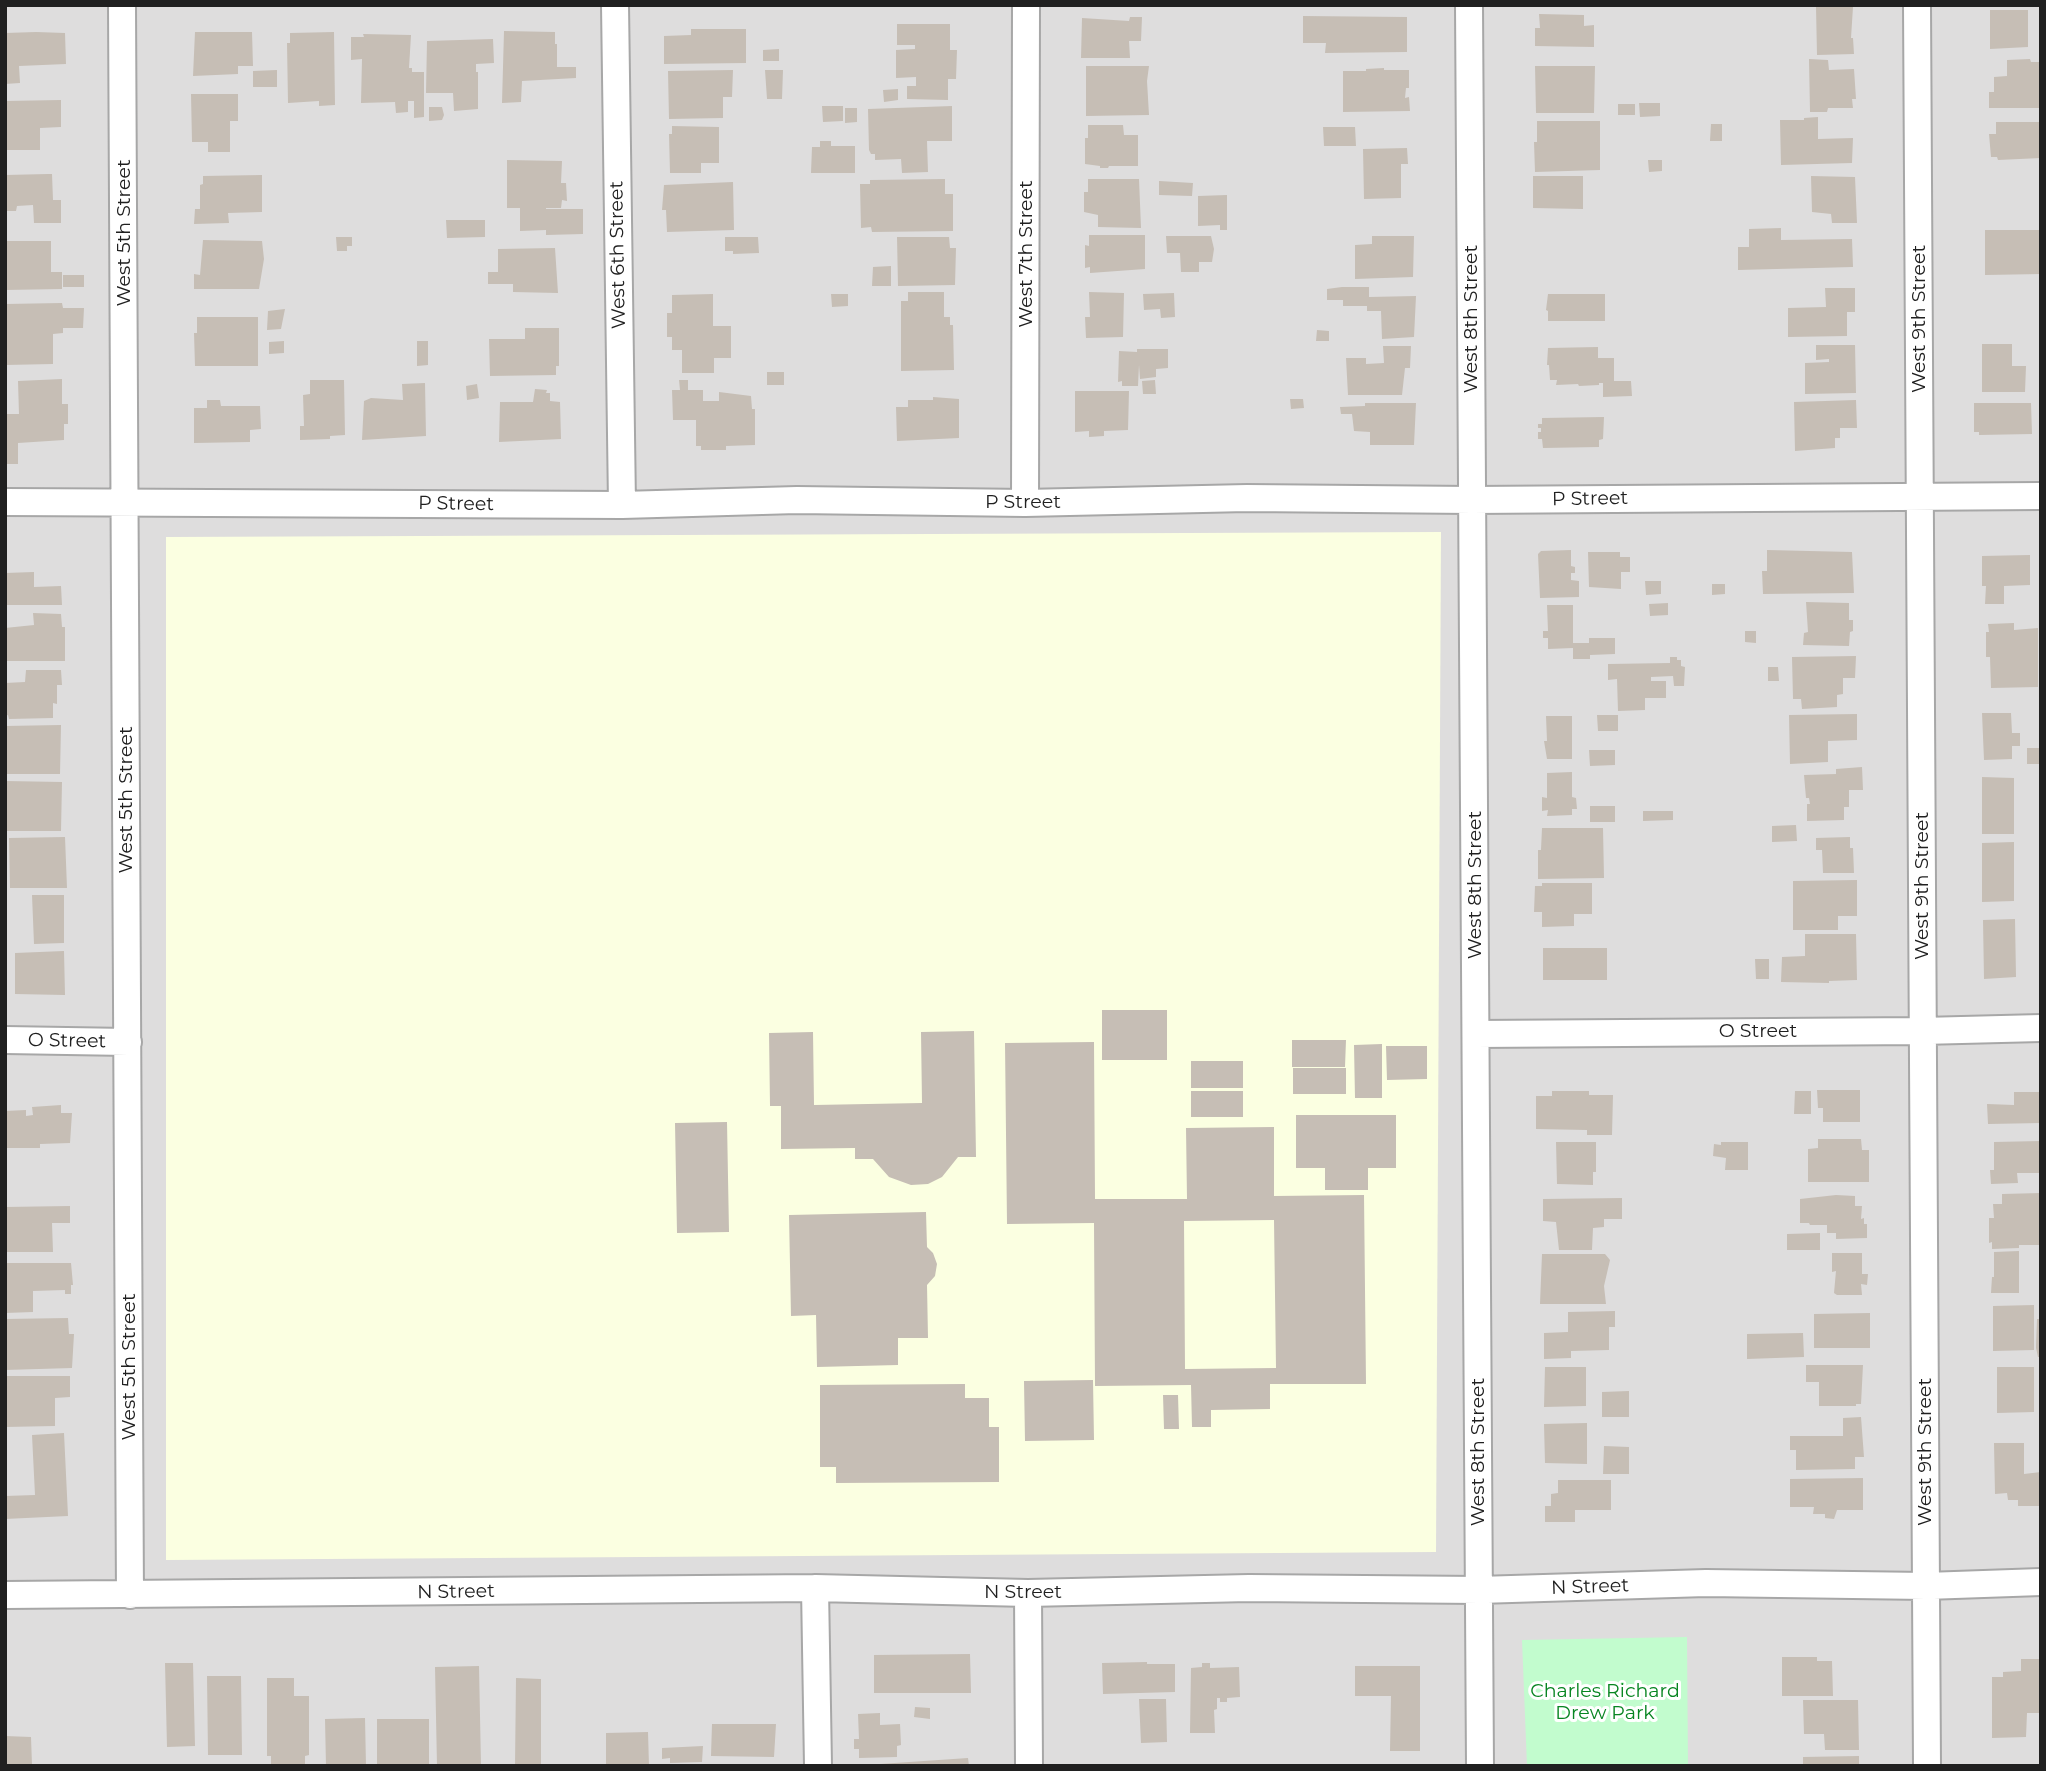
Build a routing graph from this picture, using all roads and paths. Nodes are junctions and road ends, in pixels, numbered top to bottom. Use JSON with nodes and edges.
{"nodes":[{"id":1,"x":122,"y":5,"type":"edge"},
{"id":2,"x":615,"y":5,"type":"edge"},
{"id":3,"x":1026,"y":5,"type":"edge"},
{"id":4,"x":1469,"y":5,"type":"edge"},
{"id":5,"x":1917,"y":5,"type":"edge"},
{"id":6,"x":1920,"y":496,"type":"junction"},
{"id":7,"x":2041,"y":496,"type":"edge"},
{"id":8,"x":1472,"y":500,"type":"junction"},
{"id":9,"x":126,"y":501,"type":"junction"},
{"id":10,"x":5,"y":502,"type":"edge"},
{"id":11,"x":1025,"y":503,"type":"junction"},
{"id":12,"x":622,"y":505,"type":"junction"},
{"id":13,"x":2041,"y":1028,"type":"edge"},
{"id":14,"x":1922,"y":1031,"type":"junction"},
{"id":15,"x":1475,"y":1034,"type":"junction"},
{"id":16,"x":5,"y":1040,"type":"edge"},
{"id":17,"x":128,"y":1042,"type":"junction"},
{"id":18,"x":2041,"y":1582,"type":"edge"},
{"id":19,"x":1926,"y":1586,"type":"junction"},
{"id":20,"x":815,"y":1588,"type":"junction"},
{"id":21,"x":1479,"y":1590,"type":"junction"},
{"id":22,"x":1027,"y":1593,"type":"junction"},
{"id":23,"x":5,"y":1595,"type":"edge"},
{"id":24,"x":130,"y":1595,"type":"junction"},
{"id":25,"x":818,"y":1766,"type":"edge"},
{"id":26,"x":1029,"y":1766,"type":"edge"},
{"id":27,"x":1480,"y":1766,"type":"edge"},
{"id":28,"x":1927,"y":1766,"type":"edge"}],
"edges":[{"from":1,"to":9,"type":"street","name":"West 5th Street"},
{"from":2,"to":12,"type":"street","name":"West 6th Street"},
{"from":3,"to":11,"type":"street","name":"West 7th Street"},
{"from":4,"to":8,"type":"street","name":"West 8th Street"},
{"from":5,"to":6,"type":"street","name":"West 9th Street"},
{"from":6,"to":7,"type":"street","name":"P Street"},
{"from":6,"to":8,"type":"street","name":"P Street"},
{"from":6,"to":14,"type":"street","name":"West 9th Street"},
{"from":8,"to":11,"type":"street","name":"P Street"},
{"from":8,"to":15,"type":"street","name":"West 8th Street"},
{"from":9,"to":10,"type":"street","name":"P Street"},
{"from":9,"to":12,"type":"street","name":"P Street"},
{"from":9,"to":17,"type":"street","name":"West 5th Street"},
{"from":11,"to":12,"type":"street","name":"P Street"},
{"from":13,"to":14,"type":"street","name":"O Street"},
{"from":14,"to":15,"type":"street","name":"O Street"},
{"from":14,"to":19,"type":"street","name":"West 9th Street"},
{"from":15,"to":21,"type":"street","name":"West 8th Street"},
{"from":16,"to":17,"type":"street","name":"O Street"},
{"from":17,"to":24,"type":"street","name":"West 5th Street"},
{"from":18,"to":19,"type":"street","name":"N Street"},
{"from":19,"to":21,"type":"street","name":"N Street"},
{"from":19,"to":28,"type":"street","name":"West 9th Street"},
{"from":20,"to":22,"type":"street","name":"N Street"},
{"from":20,"to":24,"type":"street","name":"N Street"},
{"from":20,"to":25,"type":"street"},
{"from":21,"to":22,"type":"street","name":"N Street"},
{"from":21,"to":27,"type":"street","name":"West 8th Street"},
{"from":22,"to":26,"type":"street"},
{"from":23,"to":24,"type":"street","name":"N Street"}]}
